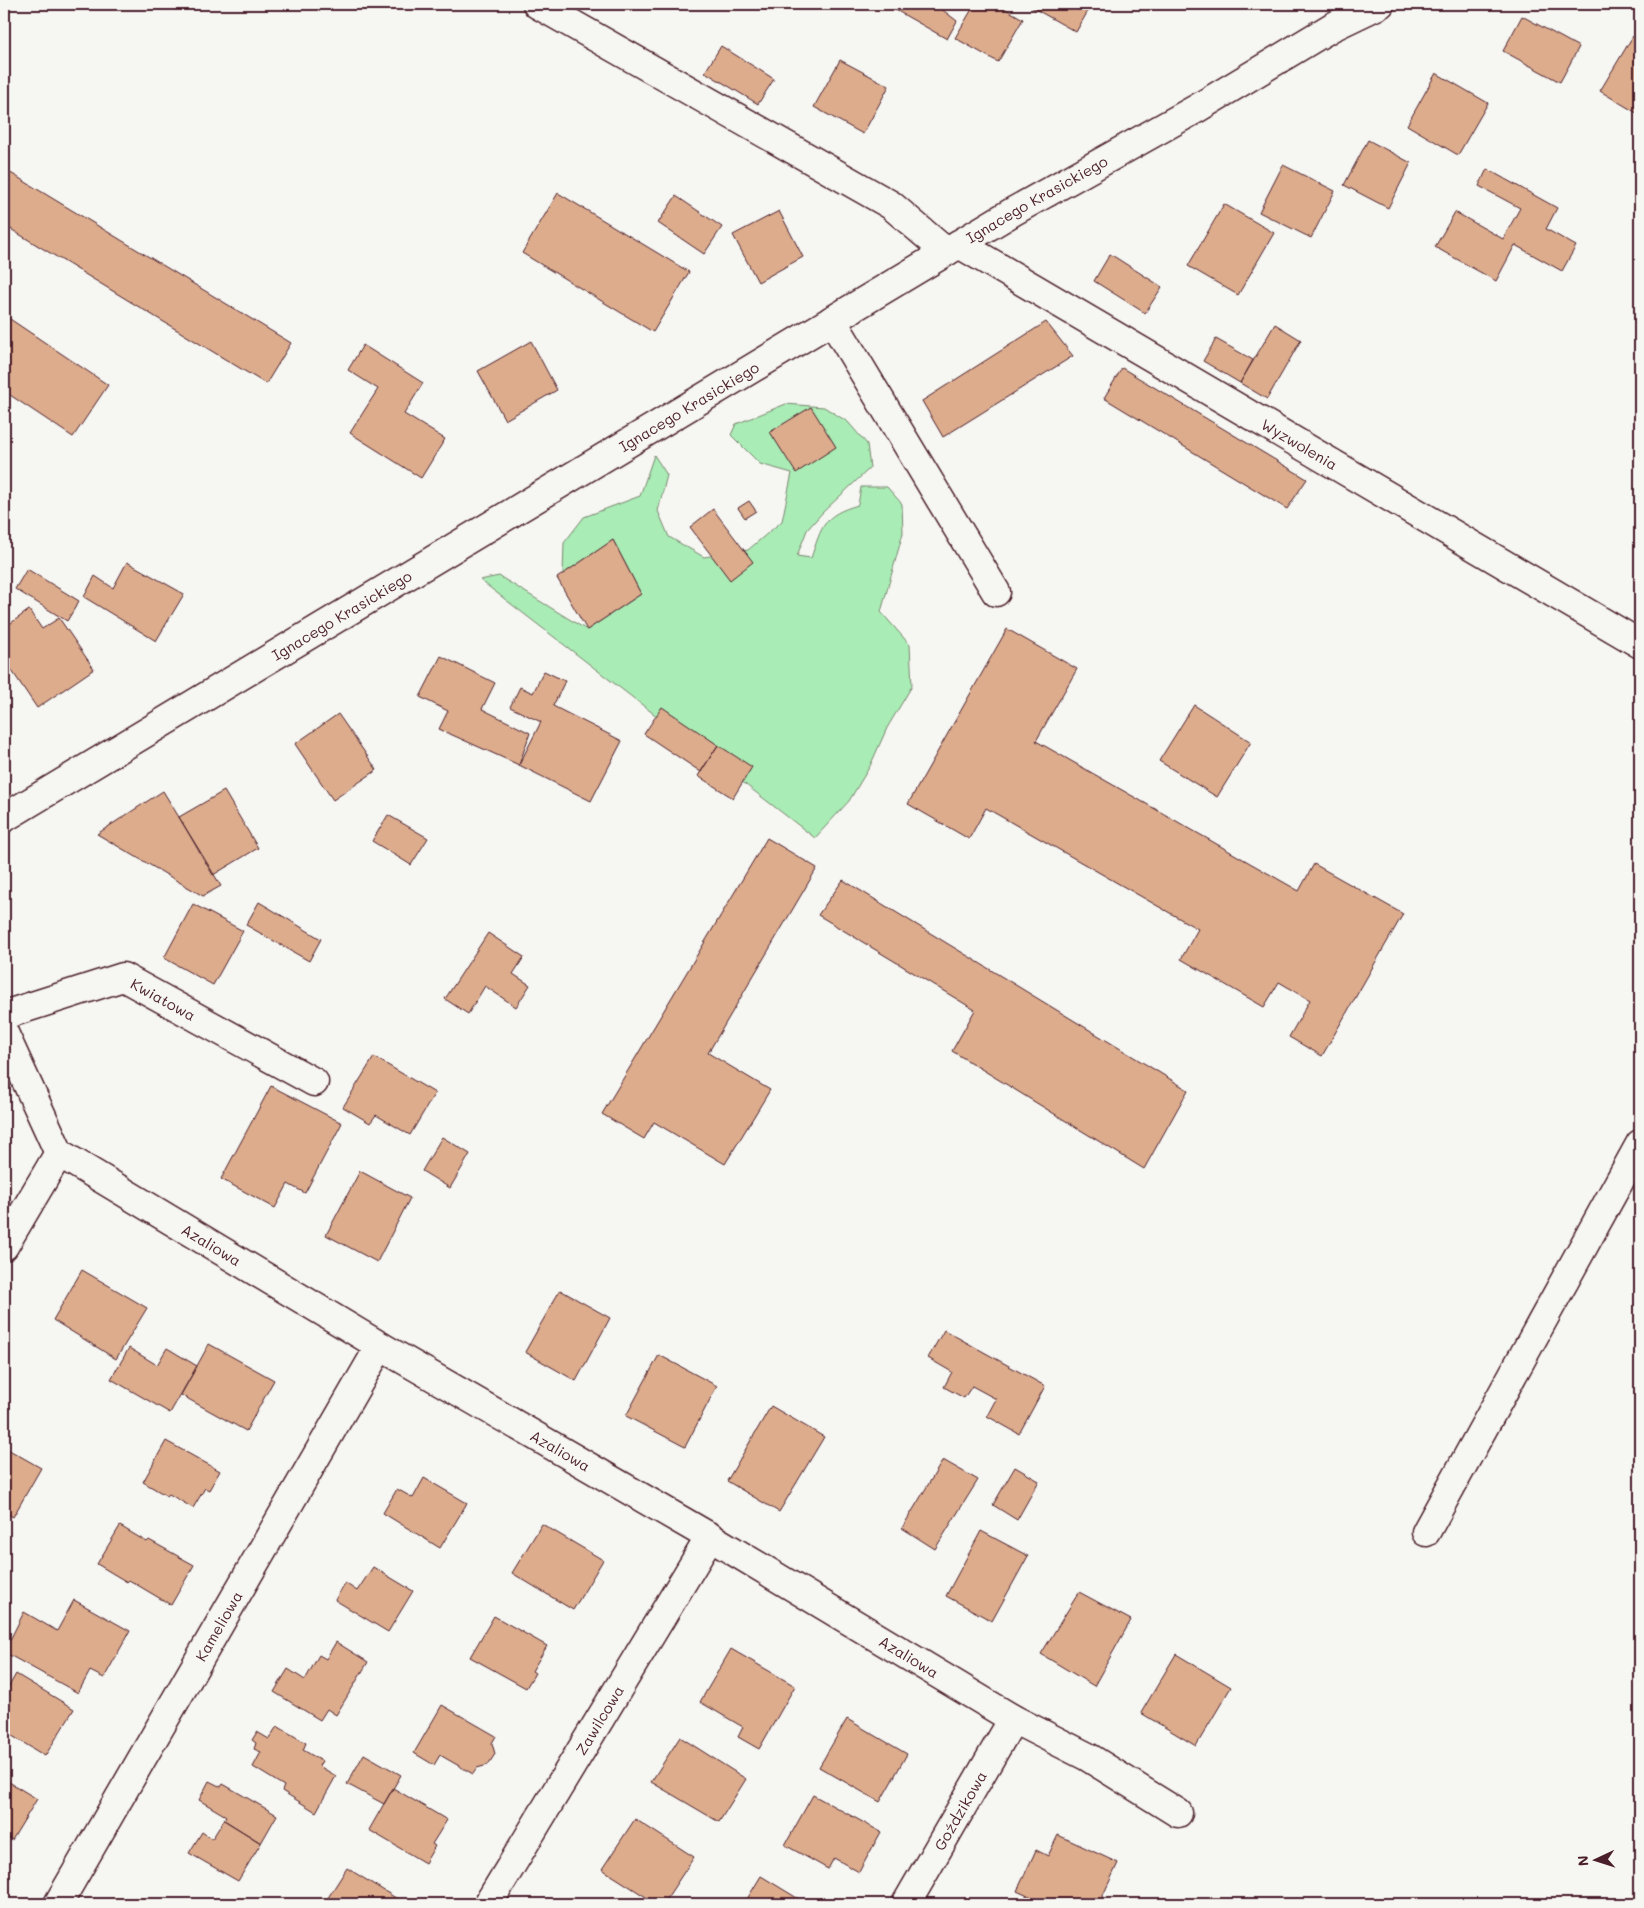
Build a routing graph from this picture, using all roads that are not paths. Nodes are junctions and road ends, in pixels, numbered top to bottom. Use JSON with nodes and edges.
{"nodes":[{"id":1,"x":537,"y":4,"type":"edge"},
{"id":2,"x":1380,"y":4,"type":"edge"},
{"id":3,"x":952,"y":248,"type":"junction"},
{"id":4,"x":832,"y":320,"type":"junction"},
{"id":5,"x":996,"y":592,"type":"dead end"},
{"id":6,"x":1640,"y":644,"type":"edge"},
{"id":7,"x":4,"y":818,"type":"edge"},
{"id":8,"x":4,"y":1015,"type":"edge"},
{"id":9,"x":4,"y":1033,"type":"edge"},
{"id":10,"x":314,"y":1082,"type":"dead end"},
{"id":11,"x":1640,"y":1144,"type":"edge"},
{"id":12,"x":59,"y":1153,"type":"junction"},
{"id":13,"x":4,"y":1246,"type":"edge"},
{"id":14,"x":380,"y":1346,"type":"junction"},
{"id":15,"x":1426,"y":1532,"type":"dead end"},
{"id":16,"x":710,"y":1537,"type":"junction"},
{"id":17,"x":1013,"y":1719,"type":"junction"},
{"id":18,"x":1178,"y":1813,"type":"dead end"},
{"id":19,"x":58,"y":1904,"type":"edge"},
{"id":20,"x":488,"y":1904,"type":"edge"},
{"id":21,"x":906,"y":1904,"type":"edge"}],
"edges":[{"from":1,"to":3,"type":"street","name":"Wyzwolenia"},
{"from":2,"to":3,"type":"street","name":"Ignacego Krasickiego"},
{"from":3,"to":4,"type":"street","name":"Ignacego Krasickiego"},
{"from":3,"to":6,"type":"street","name":"Wyzwolenia"},
{"from":4,"to":5,"type":"street"},
{"from":4,"to":7,"type":"street","name":"Ignacego Krasickiego"},
{"from":8,"to":10,"type":"street","name":"Kwiatowa"},
{"from":9,"to":12,"type":"street"},
{"from":11,"to":15,"type":"street"},
{"from":12,"to":13,"type":"street"},
{"from":12,"to":14,"type":"street","name":"Azaliowa"},
{"from":14,"to":16,"type":"street","name":"Azaliowa"},
{"from":14,"to":19,"type":"street","name":"Kameliowa"},
{"from":16,"to":17,"type":"street","name":"Azaliowa"},
{"from":16,"to":20,"type":"street","name":"Zawilcowa"},
{"from":17,"to":18,"type":"street","name":"Azaliowa"},
{"from":17,"to":21,"type":"street","name":"Goździkowa"}]}
